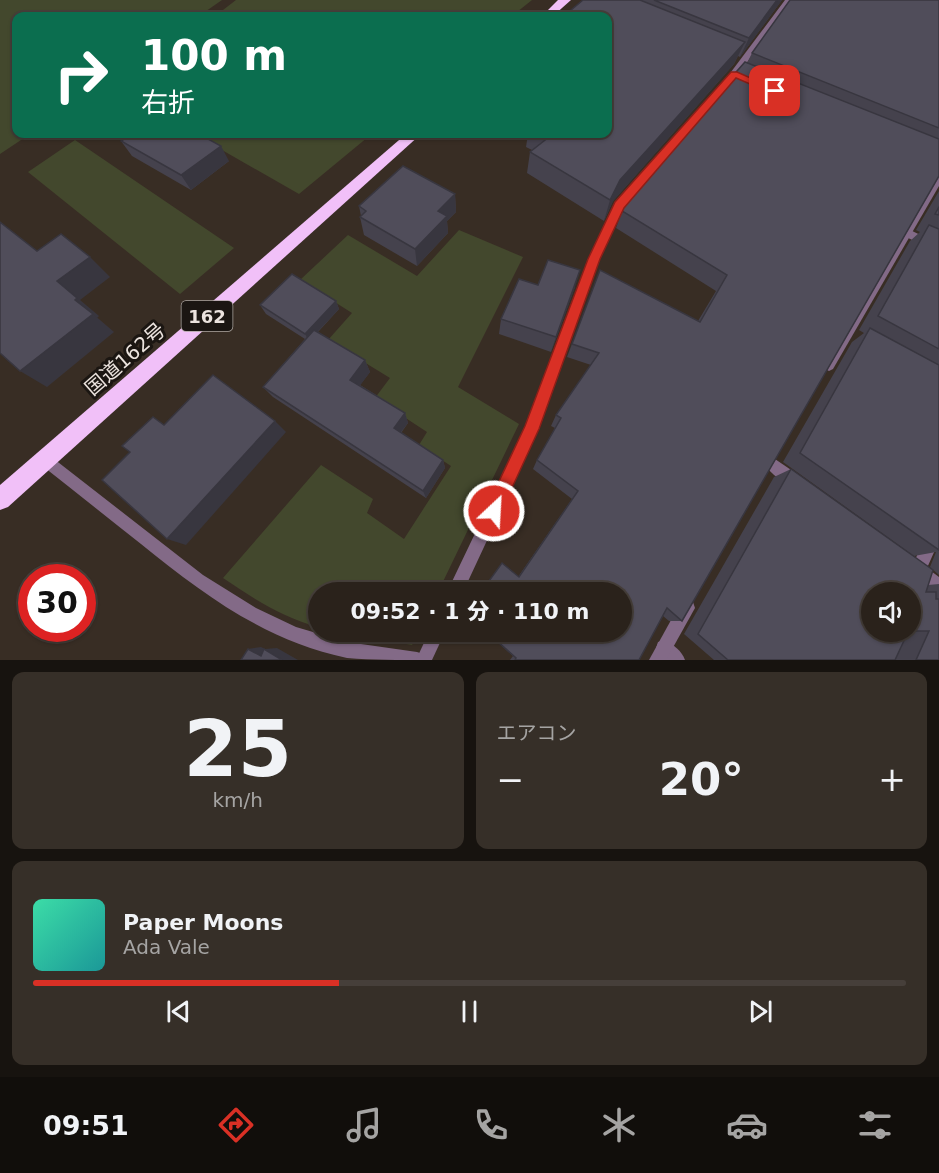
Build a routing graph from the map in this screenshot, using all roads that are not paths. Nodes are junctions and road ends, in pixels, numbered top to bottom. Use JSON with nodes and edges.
{"nodes":[{"id":1,"x":565,"y":0,"type":"edge"},
{"id":2,"x":789,"y":0,"type":"edge"},
{"id":3,"x":552,"y":12,"type":"edge"},
{"id":4,"x":409,"y":138,"type":"edge"},
{"id":5,"x":939,"y":177,"type":"edge"},
{"id":6,"x":906,"y":232,"type":"junction"},
{"id":7,"x":939,"y":249,"type":"edge"},
{"id":8,"x":825,"y":373,"type":"edge"},
{"id":9,"x":45,"y":459,"type":"junction"},
{"id":10,"x":772,"y":464,"type":"edge"},
{"id":11,"x":808,"y":491,"type":"edge"},
{"id":12,"x":0,"y":499,"type":"edge"},
{"id":13,"x":939,"y":524,"type":"edge"},
{"id":14,"x":914,"y":567,"type":"junction"},
{"id":15,"x":460,"y":582,"type":"edge"},
{"id":16,"x":910,"y":582,"type":"edge"},
{"id":17,"x":939,"y":586,"type":"edge"},
{"id":18,"x":694,"y":597,"type":"edge"},
{"id":19,"x":432,"y":642,"type":"edge"},
{"id":20,"x":660,"y":654,"type":"edge"},
{"id":21,"x":417,"y":660,"type":"edge"},
{"id":22,"x":424,"y":660,"type":"edge"},
{"id":23,"x":677,"y":660,"type":"edge"}],
"edges":[{"from":1,"to":3,"type":"highway"},
{"from":2,"to":15,"type":"street"},
{"from":4,"to":9,"type":"highway","name":"国道162号","number":"162"},
{"from":5,"to":6,"type":"street"},
{"from":6,"to":7,"type":"street"},
{"from":6,"to":8,"type":"street"},
{"from":9,"to":12,"type":"highway","name":"国道162号","number":"162"},
{"from":9,"to":21,"type":"street"},
{"from":10,"to":11,"type":"street"},
{"from":13,"to":14,"type":"street"},
{"from":14,"to":16,"type":"street"},
{"from":14,"to":17,"type":"street"},
{"from":18,"to":20,"type":"street"},
{"from":19,"to":22,"type":"street"},
{"from":20,"to":23,"type":"street"}]}
